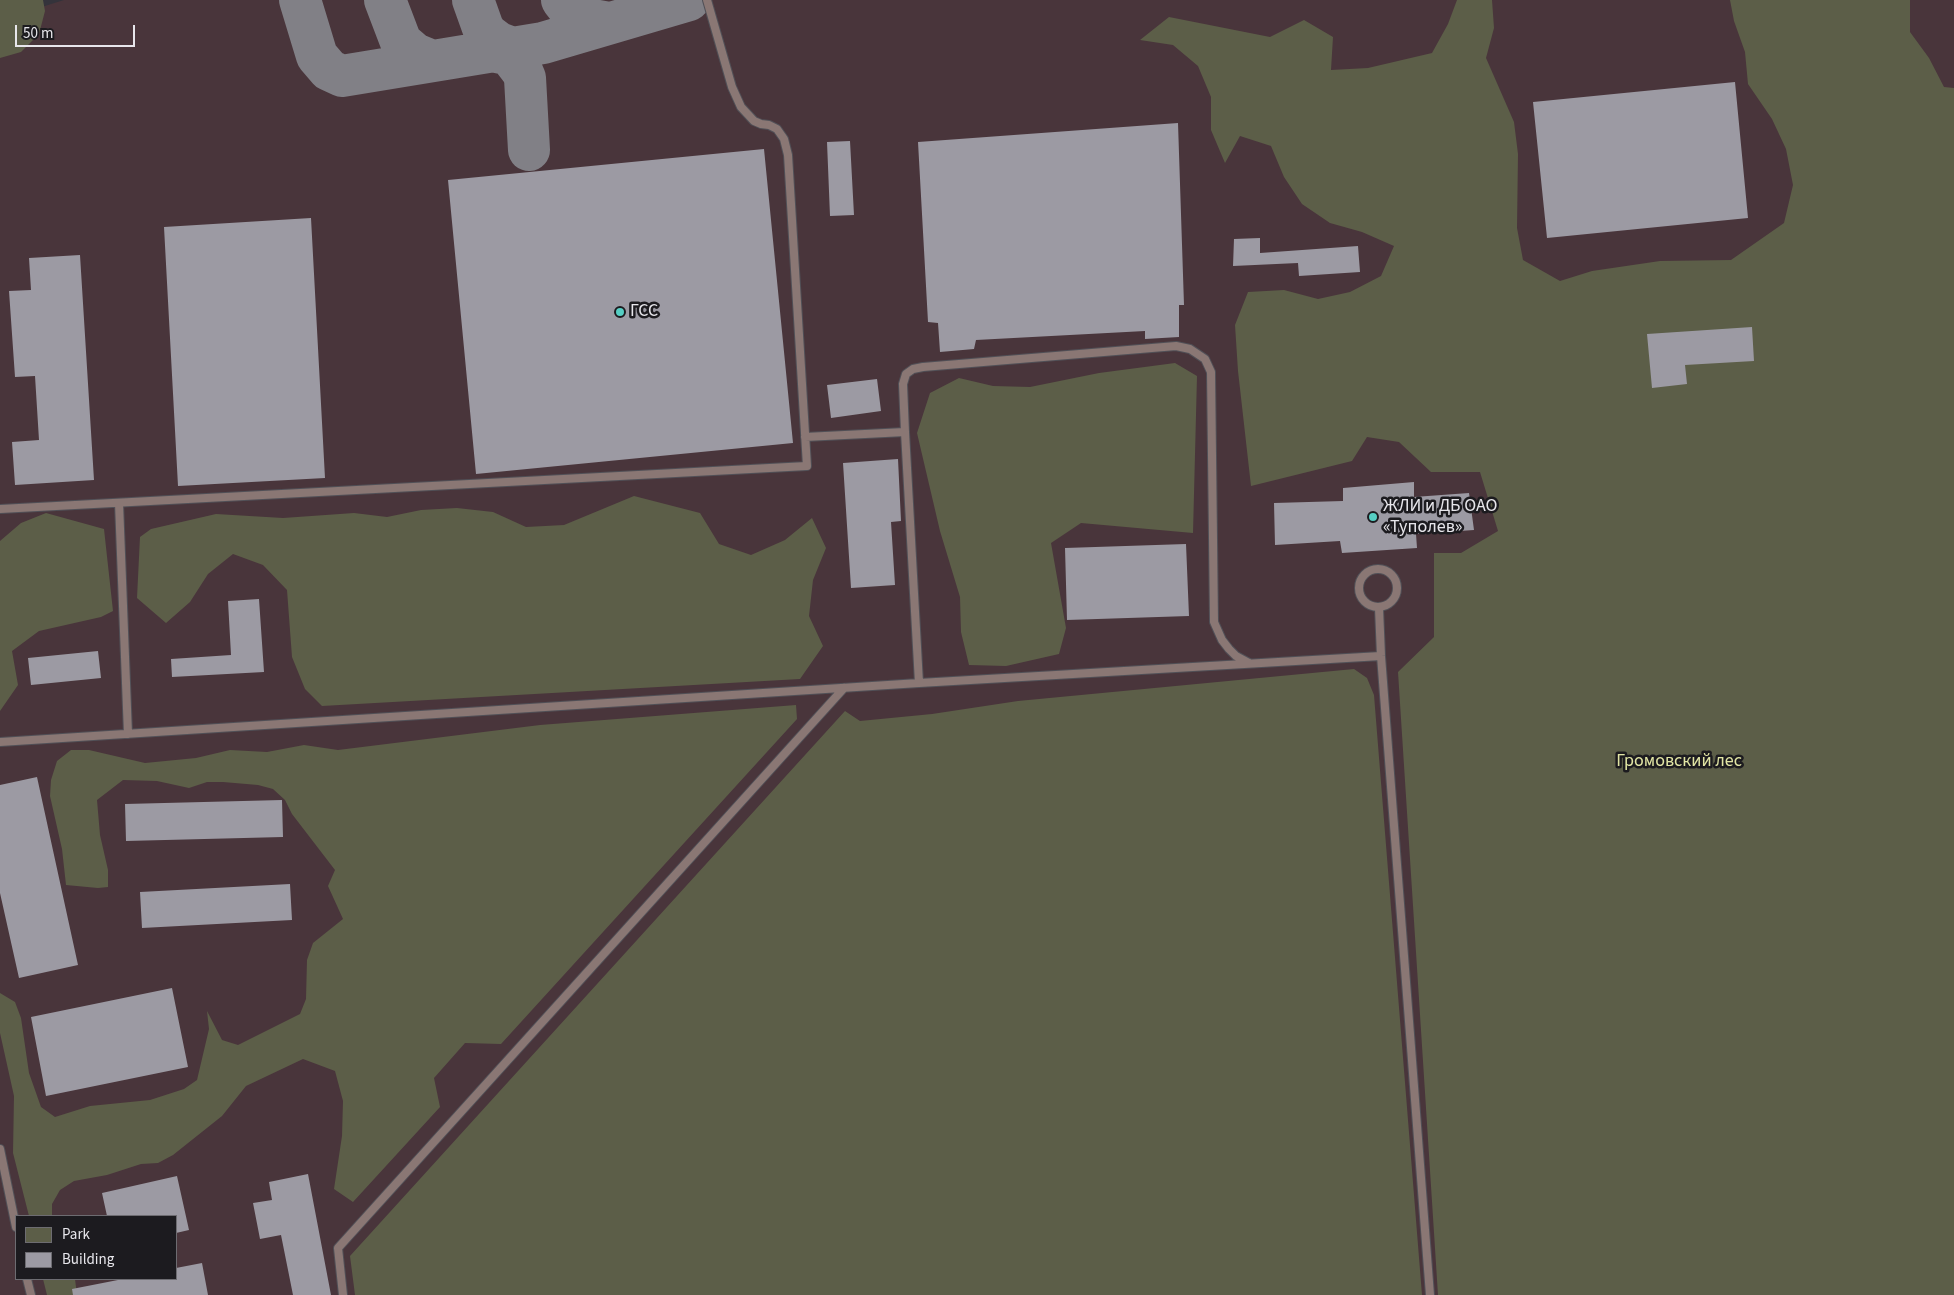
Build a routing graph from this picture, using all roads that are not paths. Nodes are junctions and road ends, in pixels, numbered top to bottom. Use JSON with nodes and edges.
{"nodes":[{"id":1,"x":706,"y":0,"type":"edge"},
{"id":2,"x":904,"y":432,"type":"junction"},
{"id":3,"x":805,"y":437,"type":"junction"},
{"id":4,"x":119,"y":503,"type":"junction"},
{"id":5,"x":0,"y":509,"type":"edge"},
{"id":6,"x":1379,"y":608,"type":"junction"},
{"id":7,"x":1381,"y":656,"type":"junction"},
{"id":8,"x":1250,"y":664,"type":"junction"},
{"id":9,"x":919,"y":683,"type":"junction"},
{"id":10,"x":844,"y":688,"type":"junction"},
{"id":11,"x":128,"y":734,"type":"junction"},
{"id":12,"x":0,"y":742,"type":"edge"},
{"id":13,"x":0,"y":1149,"type":"edge"},
{"id":14,"x":15,"y":1222,"type":"edge"},
{"id":15,"x":27,"y":1280,"type":"edge"},
{"id":16,"x":30,"y":1295,"type":"edge"},
{"id":17,"x":343,"y":1295,"type":"edge"},
{"id":18,"x":1430,"y":1295,"type":"edge"}],
"edges":[{"from":1,"to":3,"type":"lane"},
{"from":2,"to":3,"type":"lane"},
{"from":2,"to":8,"type":"lane"},
{"from":2,"to":9,"type":"lane"},
{"from":3,"to":4,"type":"lane"},
{"from":4,"to":5,"type":"lane"},
{"from":4,"to":11,"type":"lane"},
{"from":6,"to":6,"type":"lane"},
{"from":6,"to":7,"type":"lane"},
{"from":7,"to":8,"type":"lane"},
{"from":7,"to":18,"type":"lane"},
{"from":8,"to":9,"type":"lane"},
{"from":9,"to":10,"type":"lane"},
{"from":10,"to":11,"type":"lane"},
{"from":10,"to":17,"type":"lane"},
{"from":11,"to":12,"type":"lane"},
{"from":13,"to":14,"type":"lane"},
{"from":15,"to":16,"type":"lane"}]}
